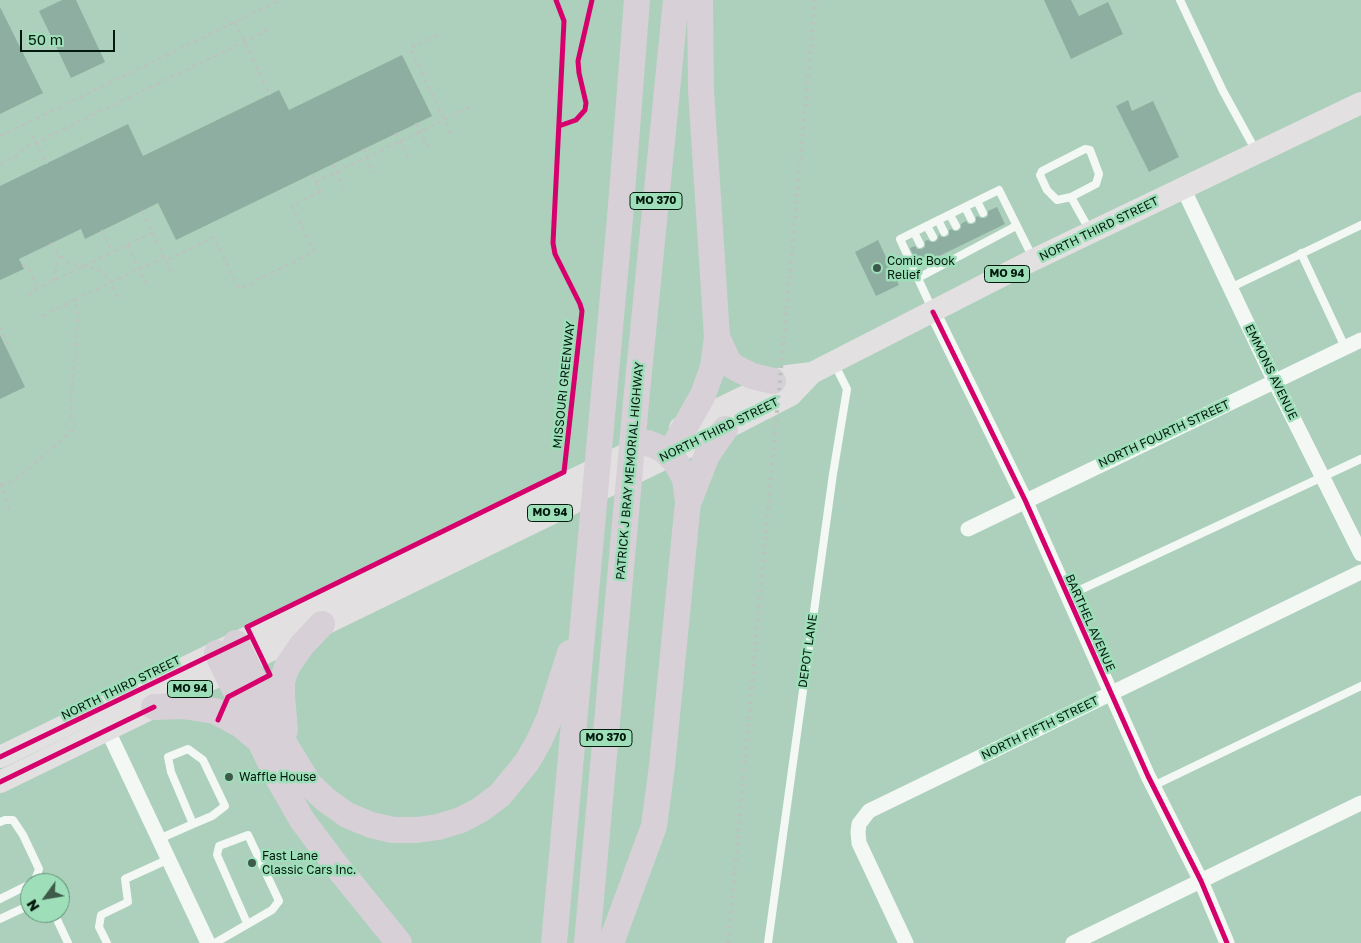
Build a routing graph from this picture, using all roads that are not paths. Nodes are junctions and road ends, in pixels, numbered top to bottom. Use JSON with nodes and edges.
{"nodes":[{"id":1,"x":637,"y":0,"type":"edge"},
{"id":2,"x":676,"y":0,"type":"edge"},
{"id":3,"x":700,"y":0,"type":"edge"},
{"id":4,"x":1180,"y":0,"type":"edge"},
{"id":5,"x":1361,"y":103,"type":"edge"},
{"id":6,"x":1257,"y":152,"type":"junction"},
{"id":7,"x":1183,"y":188,"type":"junction"},
{"id":8,"x":1071,"y":197,"type":"junction"},
{"id":9,"x":977,"y":201,"type":"junction"},
{"id":10,"x":965,"y":207,"type":"junction"},
{"id":11,"x":983,"y":213,"type":"dead end"},
{"id":12,"x":950,"y":215,"type":"junction"},
{"id":13,"x":971,"y":219,"type":"dead end"},
{"id":14,"x":938,"y":220,"type":"junction"},
{"id":15,"x":1361,"y":225,"type":"edge"},
{"id":16,"x":927,"y":226,"type":"junction"},
{"id":17,"x":956,"y":226,"type":"dead end"},
{"id":18,"x":1016,"y":226,"type":"junction"},
{"id":19,"x":914,"y":232,"type":"junction"},
{"id":20,"x":944,"y":232,"type":"dead end"},
{"id":21,"x":1091,"y":232,"type":"junction"},
{"id":22,"x":933,"y":237,"type":"dead end"},
{"id":23,"x":965,"y":243,"type":"dead end"},
{"id":24,"x":920,"y":244,"type":"dead end"},
{"id":25,"x":952,"y":249,"type":"dead end"},
{"id":26,"x":969,"y":251,"type":"junction"},
{"id":27,"x":1302,"y":254,"type":"junction"},
{"id":28,"x":941,"y":255,"type":"dead end"},
{"id":29,"x":957,"y":258,"type":"junction"},
{"id":30,"x":1033,"y":260,"type":"junction"},
{"id":31,"x":928,"y":261,"type":"dead end"},
{"id":32,"x":946,"y":264,"type":"junction"},
{"id":33,"x":933,"y":270,"type":"junction"},
{"id":34,"x":918,"y":278,"type":"junction"},
{"id":35,"x":1230,"y":288,"type":"junction"},
{"id":36,"x":934,"y":312,"type":"junction"},
{"id":37,"x":716,"y":337,"type":"junction"},
{"id":38,"x":1361,"y":340,"type":"edge"},
{"id":39,"x":1345,"y":347,"type":"junction"},
{"id":40,"x":834,"y":363,"type":"junction"},
{"id":41,"x":812,"y":373,"type":"junction"},
{"id":42,"x":773,"y":381,"type":"junction"},
{"id":43,"x":1275,"y":382,"type":"junction"},
{"id":44,"x":688,"y":424,"type":"junction"},
{"id":45,"x":725,"y":429,"type":"junction"},
{"id":46,"x":659,"y":449,"type":"junction"},
{"id":47,"x":1361,"y":459,"type":"edge"},
{"id":48,"x":1323,"y":478,"type":"junction"},
{"id":49,"x":1025,"y":500,"type":"junction"},
{"id":50,"x":688,"y":502,"type":"junction"},
{"id":51,"x":968,"y":529,"type":"dead end"},
{"id":52,"x":1361,"y":554,"type":"edge"},
{"id":53,"x":1361,"y":572,"type":"edge"},
{"id":54,"x":1068,"y":596,"type":"junction"},
{"id":55,"x":584,"y":607,"type":"junction"},
{"id":56,"x":322,"y":624,"type":"junction"},
{"id":57,"x":231,"y":657,"type":"junction"},
{"id":58,"x":1361,"y":686,"type":"edge"},
{"id":59,"x":1111,"y":694,"type":"junction"},
{"id":60,"x":154,"y":707,"type":"junction"},
{"id":61,"x":107,"y":729,"type":"junction"},
{"id":62,"x":258,"y":740,"type":"junction"},
{"id":63,"x":287,"y":748,"type":"junction"},
{"id":64,"x":0,"y":757,"type":"edge"},
{"id":65,"x":0,"y":782,"type":"edge"},
{"id":66,"x":1153,"y":786,"type":"junction"},
{"id":67,"x":1361,"y":803,"type":"edge"},
{"id":68,"x":0,"y":822,"type":"edge"},
{"id":69,"x":192,"y":824,"type":"junction"},
{"id":70,"x":159,"y":839,"type":"junction"},
{"id":71,"x":168,"y":859,"type":"junction"},
{"id":72,"x":38,"y":873,"type":"edge"},
{"id":73,"x":1201,"y":881,"type":"junction"},
{"id":74,"x":20,"y":888,"type":"edge"},
{"id":75,"x":0,"y":899,"type":"edge"},
{"id":76,"x":20,"y":909,"type":"edge"},
{"id":77,"x":0,"y":919,"type":"edge"},
{"id":78,"x":59,"y":923,"type":"edge"},
{"id":79,"x":247,"y":923,"type":"junction"},
{"id":80,"x":68,"y":943,"type":"edge"},
{"id":81,"x":107,"y":943,"type":"edge"},
{"id":82,"x":208,"y":943,"type":"edge"},
{"id":83,"x":215,"y":943,"type":"edge"},
{"id":84,"x":399,"y":943,"type":"edge"},
{"id":85,"x":554,"y":943,"type":"edge"},
{"id":86,"x":587,"y":943,"type":"edge"},
{"id":87,"x":611,"y":943,"type":"edge"},
{"id":88,"x":768,"y":943,"type":"edge"},
{"id":89,"x":906,"y":943,"type":"edge"},
{"id":90,"x":1073,"y":943,"type":"edge"},
{"id":91,"x":1228,"y":943,"type":"edge"}],
"edges":[{"from":1,"to":55,"type":"highway","number":"MO 370"},
{"from":2,"to":86,"type":"highway","name":"PATRICK J BRAY MEMORIAL HIGHWAY","number":"MO 370"},
{"from":3,"to":37,"type":"highway"},
{"from":4,"to":6,"type":"lane"},
{"from":5,"to":6,"type":"main road","name":"NORTH THIRD STREET","number":"MO 94"},
{"from":6,"to":7,"type":"main road","name":"NORTH THIRD STREET","number":"MO 94"},
{"from":7,"to":21,"type":"main road","name":"NORTH THIRD STREET","number":"MO 94"},
{"from":7,"to":35,"type":"street","name":"EMMONS AVENUE"},
{"from":8,"to":8,"type":"lane"},
{"from":8,"to":21,"type":"lane"},
{"from":9,"to":10,"type":"lane"},
{"from":9,"to":11,"type":"lane"},
{"from":9,"to":18,"type":"lane"},
{"from":10,"to":12,"type":"lane"},
{"from":10,"to":13,"type":"lane"},
{"from":12,"to":14,"type":"lane"},
{"from":12,"to":17,"type":"lane"},
{"from":14,"to":16,"type":"lane"},
{"from":14,"to":20,"type":"lane"},
{"from":15,"to":27,"type":"lane"},
{"from":16,"to":19,"type":"lane"},
{"from":16,"to":22,"type":"lane"},
{"from":18,"to":26,"type":"lane"},
{"from":18,"to":30,"type":"lane"},
{"from":19,"to":24,"type":"lane"},
{"from":19,"to":34,"type":"lane"},
{"from":21,"to":30,"type":"main road","name":"NORTH THIRD STREET","number":"MO 94"},
{"from":23,"to":26,"type":"lane"},
{"from":25,"to":29,"type":"lane"},
{"from":26,"to":29,"type":"lane"},
{"from":27,"to":35,"type":"lane"},
{"from":27,"to":39,"type":"lane"},
{"from":28,"to":32,"type":"lane"},
{"from":29,"to":32,"type":"lane"},
{"from":30,"to":36,"type":"main road","name":"NORTH THIRD STREET","number":"MO 94"},
{"from":31,"to":33,"type":"lane"},
{"from":32,"to":33,"type":"lane"},
{"from":33,"to":34,"type":"lane"},
{"from":34,"to":36,"type":"lane"},
{"from":35,"to":43,"type":"street","name":"EMMONS AVENUE"},
{"from":36,"to":40,"type":"main road","name":"NORTH THIRD STREET","number":"MO 94"},
{"from":36,"to":49,"type":"street","name":"BARTHEL AVENUE"},
{"from":37,"to":42,"type":"highway"},
{"from":37,"to":44,"type":"highway"},
{"from":38,"to":39,"type":"street","name":"NORTH FOURTH STREET"},
{"from":39,"to":43,"type":"street","name":"NORTH FOURTH STREET"},
{"from":40,"to":41,"type":"main road","name":"NORTH THIRD STREET","number":"MO 94"},
{"from":40,"to":88,"type":"lane","name":"DEPOT LANE"},
{"from":41,"to":42,"type":"main road","name":"NORTH THIRD STREET","number":"MO 94"},
{"from":41,"to":45,"type":"main road","name":"NORTH THIRD STREET","number":"MO 94"},
{"from":42,"to":44,"type":"main road","name":"NORTH THIRD STREET","number":"MO 94"},
{"from":43,"to":48,"type":"street","name":"EMMONS AVENUE"},
{"from":43,"to":49,"type":"street","name":"NORTH FOURTH STREET"},
{"from":44,"to":46,"type":"highway"},
{"from":45,"to":46,"type":"main road","name":"NORTH THIRD STREET","number":"MO 94"},
{"from":45,"to":50,"type":"highway"},
{"from":46,"to":50,"type":"highway"},
{"from":46,"to":56,"type":"main road","name":"NORTH THIRD STREET","number":"MO 94"},
{"from":46,"to":57,"type":"main road","name":"NORTH THIRD STREET","number":"MO 94"},
{"from":47,"to":48,"type":"lane"},
{"from":48,"to":52,"type":"street","name":"EMMONS AVENUE"},
{"from":48,"to":54,"type":"lane"},
{"from":49,"to":51,"type":"street","name":"NORTH FOURTH STREET"},
{"from":49,"to":54,"type":"street","name":"BARTHEL AVENUE"},
{"from":50,"to":87,"type":"highway"},
{"from":53,"to":59,"type":"street","name":"NORTH FIFTH STREET"},
{"from":54,"to":59,"type":"street","name":"BARTHEL AVENUE"},
{"from":55,"to":63,"type":"highway"},
{"from":55,"to":85,"type":"highway","number":"MO 370"},
{"from":56,"to":57,"type":"main road","name":"NORTH THIRD STREET","number":"MO 94"},
{"from":56,"to":63,"type":"highway"},
{"from":57,"to":60,"type":"main road","name":"NORTH THIRD STREET","number":"MO 94"},
{"from":57,"to":62,"type":"highway"},
{"from":57,"to":63,"type":"highway"},
{"from":57,"to":64,"type":"main road","name":"NORTH THIRD STREET","number":"MO 94"},
{"from":58,"to":66,"type":"lane"},
{"from":59,"to":66,"type":"street","name":"BARTHEL AVENUE"},
{"from":59,"to":89,"type":"street","name":"NORTH FIFTH STREET"},
{"from":60,"to":61,"type":"main road","name":"NORTH THIRD STREET","number":"MO 94"},
{"from":60,"to":62,"type":"highway"},
{"from":61,"to":65,"type":"main road","name":"NORTH THIRD STREET","number":"MO 94"},
{"from":61,"to":70,"type":"street"},
{"from":62,"to":84,"type":"highway"},
{"from":66,"to":73,"type":"street","name":"BARTHEL AVENUE"},
{"from":67,"to":73,"type":"street"},
{"from":68,"to":72,"type":"lane"},
{"from":69,"to":69,"type":"lane"},
{"from":69,"to":70,"type":"lane"},
{"from":70,"to":71,"type":"street"},
{"from":71,"to":81,"type":"lane"},
{"from":71,"to":82,"type":"street"},
{"from":73,"to":90,"type":"street"},
{"from":73,"to":91,"type":"street","name":"BARTHEL AVENUE"},
{"from":74,"to":75,"type":"lane"},
{"from":76,"to":77,"type":"lane"},
{"from":78,"to":80,"type":"lane"},
{"from":79,"to":79,"type":"lane"},
{"from":79,"to":83,"type":"lane"}]}
